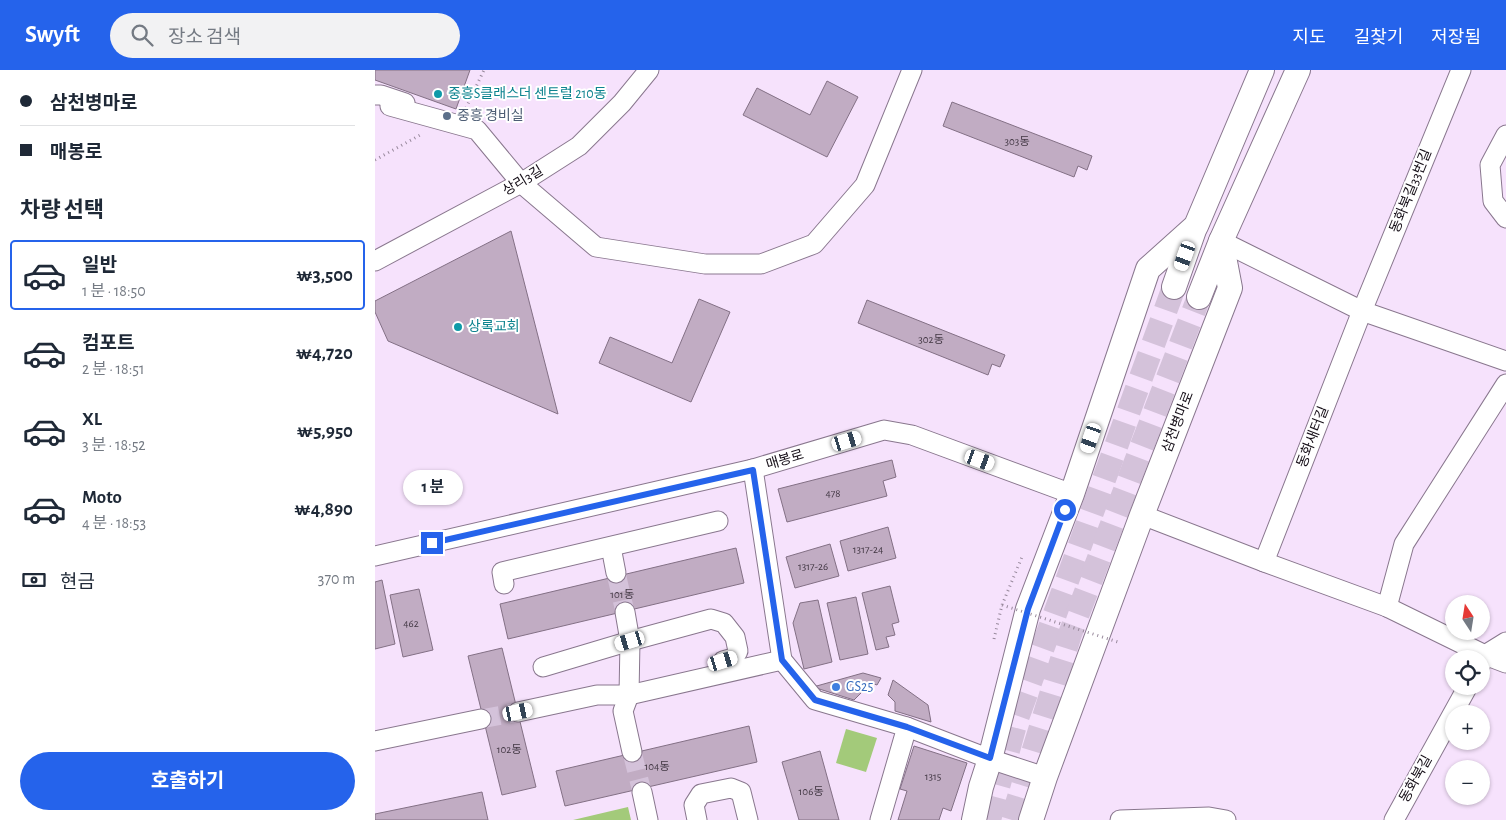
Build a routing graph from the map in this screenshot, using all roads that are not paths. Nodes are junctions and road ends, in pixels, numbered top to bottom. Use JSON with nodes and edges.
{"nodes":[{"id":1,"x":649,"y":70,"type":"edge"},
{"id":2,"x":912,"y":70,"type":"edge"},
{"id":3,"x":1262,"y":70,"type":"edge"},
{"id":4,"x":1298,"y":70,"type":"edge"},
{"id":5,"x":1461,"y":70,"type":"edge"},
{"id":6,"x":380,"y":104,"type":"edge"},
{"id":7,"x":1506,"y":135,"type":"edge"},
{"id":8,"x":521,"y":183,"type":"junction"},
{"id":9,"x":1506,"y":218,"type":"edge"},
{"id":10,"x":1196,"y":226,"type":"junction"},
{"id":11,"x":1221,"y":241,"type":"junction"},
{"id":12,"x":375,"y":261,"type":"edge"},
{"id":13,"x":1174,"y":287,"type":"tunnel mouth"},
{"id":14,"x":1199,"y":297,"type":"tunnel mouth"},
{"id":15,"x":1361,"y":311,"type":"junction"},
{"id":16,"x":1506,"y":361,"type":"edge"},
{"id":17,"x":1506,"y":384,"type":"edge"},
{"id":18,"x":753,"y":470,"type":"junction"},
{"id":19,"x":1072,"y":494,"type":"junction"},
{"id":20,"x":1142,"y":515,"type":"junction"},
{"id":21,"x":718,"y":521,"type":"dead end"},
{"id":22,"x":611,"y":547,"type":"junction"},
{"id":23,"x":375,"y":556,"type":"edge"},
{"id":24,"x":1264,"y":562,"type":"junction"},
{"id":25,"x":616,"y":573,"type":"tunnel mouth"},
{"id":26,"x":504,"y":584,"type":"dead end"},
{"id":27,"x":1387,"y":607,"type":"junction"},
{"id":28,"x":625,"y":612,"type":"tunnel mouth"},
{"id":29,"x":630,"y":641,"type":"junction"},
{"id":30,"x":1506,"y":642,"type":"edge"},
{"id":31,"x":1466,"y":650,"type":"edge"},
{"id":32,"x":1490,"y":654,"type":"edge"},
{"id":33,"x":782,"y":660,"type":"junction"},
{"id":34,"x":1490,"y":660,"type":"edge"},
{"id":35,"x":723,"y":661,"type":"dead end"},
{"id":36,"x":1506,"y":663,"type":"edge"},
{"id":37,"x":543,"y":667,"type":"dead end"},
{"id":38,"x":629,"y":695,"type":"junction"},
{"id":39,"x":1463,"y":695,"type":"edge"},
{"id":40,"x":518,"y":712,"type":"tunnel mouth"},
{"id":41,"x":481,"y":719,"type":"tunnel mouth"},
{"id":42,"x":907,"y":727,"type":"junction"},
{"id":43,"x":375,"y":740,"type":"edge"},
{"id":44,"x":632,"y":752,"type":"tunnel mouth"},
{"id":45,"x":990,"y":758,"type":"junction"},
{"id":46,"x":1045,"y":777,"type":"junction"},
{"id":47,"x":642,"y":792,"type":"tunnel mouth"},
{"id":48,"x":648,"y":820,"type":"edge"},
{"id":49,"x":697,"y":820,"type":"edge"},
{"id":50,"x":747,"y":820,"type":"edge"},
{"id":51,"x":880,"y":820,"type":"edge"},
{"id":52,"x":974,"y":820,"type":"edge"},
{"id":53,"x":1031,"y":820,"type":"edge"},
{"id":54,"x":1119,"y":820,"type":"edge"},
{"id":55,"x":1226,"y":820,"type":"edge"},
{"id":56,"x":1394,"y":820,"type":"edge"}],
"edges":[{"from":1,"to":8,"type":"street","name":"상리3길"},
{"from":2,"to":8,"type":"street"},
{"from":3,"to":10,"type":"main road"},
{"from":4,"to":11,"type":"main road"},
{"from":5,"to":15,"type":"street","name":"동화북길33번길"},
{"from":6,"to":8,"type":"street"},
{"from":7,"to":9,"type":"street"},
{"from":8,"to":12,"type":"street","name":"상리3길"},
{"from":10,"to":13,"type":"main road"},
{"from":10,"to":19,"type":"main road"},
{"from":11,"to":14,"type":"main road"},
{"from":11,"to":15,"type":"street"},
{"from":11,"to":20,"type":"main road","name":"삼천병마로"},
{"from":15,"to":16,"type":"street"},
{"from":15,"to":24,"type":"street","name":"동화새터길"},
{"from":17,"to":27,"type":"street"},
{"from":18,"to":19,"type":"street","name":"매봉로"},
{"from":18,"to":23,"type":"street","name":"매봉로"},
{"from":18,"to":33,"type":"street"},
{"from":19,"to":45,"type":"main road"},
{"from":20,"to":24,"type":"street"},
{"from":20,"to":46,"type":"main road","name":"삼천병마로"},
{"from":21,"to":22,"type":"street"},
{"from":22,"to":25,"type":"street"},
{"from":22,"to":26,"type":"street"},
{"from":24,"to":27,"type":"street"},
{"from":27,"to":31,"type":"street"},
{"from":28,"to":29,"type":"street"},
{"from":29,"to":35,"type":"street"},
{"from":29,"to":37,"type":"street"},
{"from":29,"to":38,"type":"street"},
{"from":30,"to":32,"type":"street"},
{"from":33,"to":38,"type":"street"},
{"from":33,"to":42,"type":"street"},
{"from":34,"to":36,"type":"street"},
{"from":38,"to":40,"type":"street"},
{"from":38,"to":44,"type":"street"},
{"from":39,"to":56,"type":"street","name":"동화북길"},
{"from":41,"to":43,"type":"street"},
{"from":42,"to":45,"type":"street"},
{"from":42,"to":51,"type":"street"},
{"from":45,"to":46,"type":"street"},
{"from":45,"to":52,"type":"main road"},
{"from":46,"to":53,"type":"main road","name":"삼천병마로"},
{"from":47,"to":48,"type":"street"},
{"from":49,"to":50,"type":"street"},
{"from":54,"to":55,"type":"street"}]}
